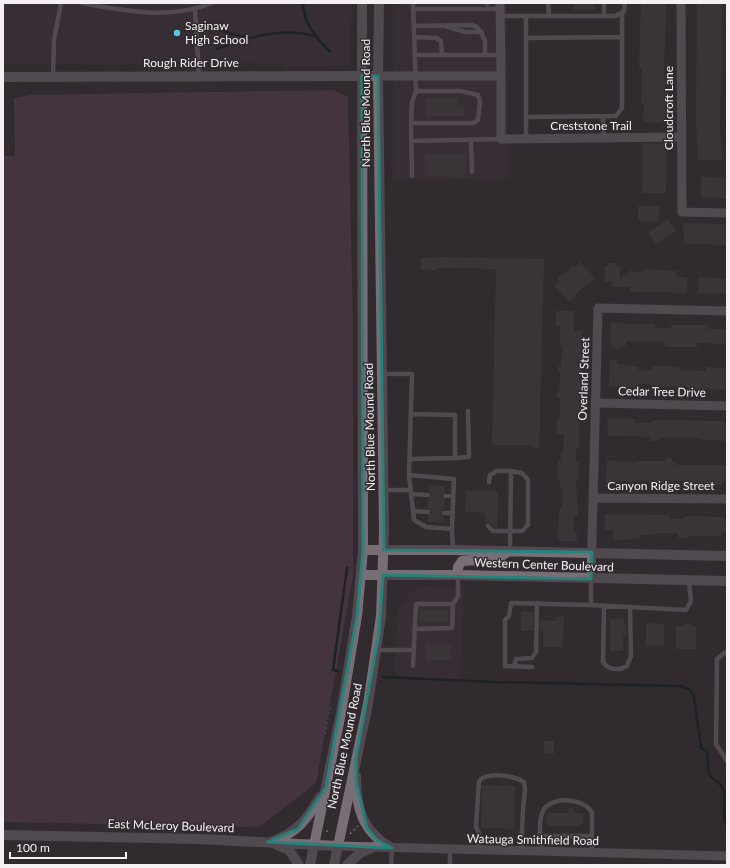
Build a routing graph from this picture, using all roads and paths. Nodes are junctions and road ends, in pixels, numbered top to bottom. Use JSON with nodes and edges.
{"nodes":[{"id":1,"x":61,"y":3,"type":"edge"},
{"id":2,"x":82,"y":3,"type":"edge"},
{"id":3,"x":212,"y":3,"type":"edge"},
{"id":4,"x":362,"y":3,"type":"edge"},
{"id":5,"x":379,"y":3,"type":"edge"},
{"id":6,"x":413,"y":3,"type":"edge"},
{"id":7,"x":548,"y":3,"type":"edge"},
{"id":8,"x":604,"y":3,"type":"edge"},
{"id":9,"x":625,"y":3,"type":"edge"},
{"id":10,"x":681,"y":3,"type":"edge"},
{"id":11,"x":487,"y":5,"type":"edge"},
{"id":12,"x":195,"y":9,"type":"junction"},
{"id":13,"x":500,"y":9,"type":"edge"},
{"id":14,"x":413,"y":10,"type":"junction"},
{"id":15,"x":622,"y":13,"type":"junction"},
{"id":16,"x":526,"y":16,"type":"junction"},
{"id":17,"x":548,"y":16,"type":"junction"},
{"id":18,"x":604,"y":16,"type":"junction"},
{"id":19,"x":414,"y":26,"type":"junction"},
{"id":20,"x":414,"y":37,"type":"junction"},
{"id":21,"x":622,"y":37,"type":"junction"},
{"id":22,"x":526,"y":38,"type":"junction"},
{"id":23,"x":415,"y":54,"type":"junction"},
{"id":24,"x":442,"y":54,"type":"junction"},
{"id":25,"x":485,"y":55,"type":"junction"},
{"id":26,"x":500,"y":55,"type":"junction"},
{"id":27,"x":199,"y":76,"type":"junction"},
{"id":28,"x":362,"y":76,"type":"junction"},
{"id":29,"x":378,"y":76,"type":"junction"},
{"id":30,"x":416,"y":76,"type":"junction"},
{"id":31,"x":500,"y":76,"type":"junction"},
{"id":32,"x":3,"y":77,"type":"edge"},
{"id":33,"x":53,"y":77,"type":"junction"},
{"id":34,"x":416,"y":91,"type":"junction"},
{"id":35,"x":526,"y":117,"type":"junction"},
{"id":36,"x":603,"y":117,"type":"junction"},
{"id":37,"x":411,"y":123,"type":"junction"},
{"id":38,"x":682,"y":137,"type":"junction"},
{"id":39,"x":604,"y":138,"type":"junction"},
{"id":40,"x":501,"y":139,"type":"junction"},
{"id":41,"x":526,"y":139,"type":"junction"},
{"id":42,"x":472,"y":140,"type":"junction"},
{"id":43,"x":411,"y":141,"type":"junction"},
{"id":44,"x":472,"y":172,"type":"dead end"},
{"id":45,"x":412,"y":176,"type":"dead end"},
{"id":46,"x":727,"y":213,"type":"edge"},
{"id":47,"x":727,"y":311,"type":"edge"},
{"id":48,"x":382,"y":374,"type":"junction"},
{"id":49,"x":596,"y":403,"type":"junction"},
{"id":50,"x":727,"y":406,"type":"edge"},
{"id":51,"x":468,"y":411,"type":"dead end"},
{"id":52,"x":411,"y":414,"type":"junction"},
{"id":53,"x":456,"y":458,"type":"junction"},
{"id":54,"x":410,"y":459,"type":"junction"},
{"id":55,"x":511,"y":471,"type":"junction"},
{"id":56,"x":409,"y":475,"type":"junction"},
{"id":57,"x":489,"y":482,"type":"dead end"},
{"id":58,"x":384,"y":490,"type":"junction"},
{"id":59,"x":410,"y":492,"type":"junction"},
{"id":60,"x":428,"y":495,"type":"dead end"},
{"id":61,"x":445,"y":496,"type":"dead end"},
{"id":62,"x":453,"y":496,"type":"junction"},
{"id":63,"x":594,"y":498,"type":"junction"},
{"id":64,"x":727,"y":499,"type":"edge"},
{"id":65,"x":413,"y":511,"type":"junction"},
{"id":66,"x":428,"y":512,"type":"dead end"},
{"id":67,"x":444,"y":513,"type":"dead end"},
{"id":68,"x":453,"y":514,"type":"junction"},
{"id":69,"x":488,"y":526,"type":"dead end"},
{"id":70,"x":452,"y":529,"type":"junction"},
{"id":71,"x":510,"y":531,"type":"junction"},
{"id":72,"x":363,"y":550,"type":"junction"},
{"id":73,"x":384,"y":550,"type":"junction"},
{"id":74,"x":453,"y":550,"type":"junction"},
{"id":75,"x":510,"y":551,"type":"junction"},
{"id":76,"x":592,"y":552,"type":"junction"},
{"id":77,"x":727,"y":556,"type":"edge"},
{"id":78,"x":361,"y":575,"type":"junction"},
{"id":79,"x":383,"y":575,"type":"junction"},
{"id":80,"x":458,"y":575,"type":"junction"},
{"id":81,"x":591,"y":579,"type":"junction"},
{"id":82,"x":689,"y":581,"type":"junction"},
{"id":83,"x":727,"y":581,"type":"edge"},
{"id":84,"x":453,"y":604,"type":"junction"},
{"id":85,"x":537,"y":604,"type":"junction"},
{"id":86,"x":590,"y":605,"type":"junction"},
{"id":87,"x":604,"y":606,"type":"junction"},
{"id":88,"x":630,"y":608,"type":"junction"},
{"id":89,"x":414,"y":629,"type":"junction"},
{"id":90,"x":377,"y":650,"type":"junction"},
{"id":91,"x":414,"y":650,"type":"junction"},
{"id":92,"x":727,"y":651,"type":"edge"},
{"id":93,"x":413,"y":666,"type":"dead end"},
{"id":94,"x":514,"y":667,"type":"junction"},
{"id":95,"x":532,"y":667,"type":"dead end"},
{"id":96,"x":335,"y":701,"type":"dead end"},
{"id":97,"x":325,"y":734,"type":"dead end"},
{"id":98,"x":356,"y":758,"type":"junction"},
{"id":99,"x":727,"y":761,"type":"edge"},
{"id":100,"x":326,"y":787,"type":"junction"},
{"id":101,"x":359,"y":824,"type":"dead end"},
{"id":102,"x":326,"y":831,"type":"dead end"},
{"id":103,"x":330,"y":831,"type":"dead end"},
{"id":104,"x":350,"y":834,"type":"dead end"},
{"id":105,"x":3,"y":835,"type":"edge"},
{"id":106,"x":541,"y":836,"type":"junction"},
{"id":107,"x":592,"y":836,"type":"junction"},
{"id":108,"x":268,"y":842,"type":"junction"},
{"id":109,"x":313,"y":844,"type":"junction"},
{"id":110,"x":338,"y":846,"type":"junction"},
{"id":111,"x":374,"y":847,"type":"junction"},
{"id":112,"x":392,"y":848,"type":"junction"},
{"id":113,"x":450,"y":850,"type":"junction"},
{"id":114,"x":478,"y":851,"type":"junction"},
{"id":115,"x":521,"y":852,"type":"junction"},
{"id":116,"x":542,"y":852,"type":"junction"},
{"id":117,"x":592,"y":853,"type":"junction"},
{"id":118,"x":727,"y":856,"type":"edge"},
{"id":119,"x":299,"y":865,"type":"edge"},
{"id":120,"x":310,"y":865,"type":"edge"},
{"id":121,"x":334,"y":865,"type":"edge"},
{"id":122,"x":347,"y":865,"type":"edge"},
{"id":123,"x":392,"y":865,"type":"edge"},
{"id":124,"x":450,"y":865,"type":"edge"}],
"edges":[{"from":1,"to":33,"type":"lane"},
{"from":2,"to":12,"type":"lane"},
{"from":3,"to":12,"type":"lane"},
{"from":4,"to":28,"type":"main road","name":"North Blue Mound Road"},
{"from":5,"to":29,"type":"main road","name":"North Blue Mound Road"},
{"from":6,"to":14,"type":"lane"},
{"from":7,"to":17,"type":"lane"},
{"from":8,"to":18,"type":"lane"},
{"from":9,"to":15,"type":"lane"},
{"from":10,"to":38,"type":"street","name":"Cloudcroft Lane"},
{"from":11,"to":13,"type":"lane"},
{"from":11,"to":14,"type":"lane"},
{"from":12,"to":27,"type":"lane"},
{"from":13,"to":16,"type":"lane"},
{"from":13,"to":26,"type":"street"},
{"from":14,"to":19,"type":"lane"},
{"from":15,"to":18,"type":"lane"},
{"from":15,"to":21,"type":"lane"},
{"from":16,"to":17,"type":"lane"},
{"from":16,"to":22,"type":"lane"},
{"from":17,"to":18,"type":"lane"},
{"from":19,"to":20,"type":"lane"},
{"from":19,"to":25,"type":"lane"},
{"from":20,"to":23,"type":"lane"},
{"from":20,"to":24,"type":"lane"},
{"from":21,"to":22,"type":"lane"},
{"from":21,"to":36,"type":"lane"},
{"from":22,"to":35,"type":"lane"},
{"from":23,"to":24,"type":"lane"},
{"from":23,"to":30,"type":"lane"},
{"from":24,"to":25,"type":"lane"},
{"from":25,"to":26,"type":"lane"},
{"from":26,"to":31,"type":"street"},
{"from":27,"to":28,"type":"main road","name":"Rough Rider Drive"},
{"from":27,"to":33,"type":"main road","name":"Rough Rider Drive"},
{"from":28,"to":29,"type":"main road","name":"Rough Rider Drive"},
{"from":28,"to":72,"type":"main road","name":"North Blue Mound Road"},
{"from":29,"to":30,"type":"street"},
{"from":29,"to":48,"type":"main road","name":"North Blue Mound Road"},
{"from":30,"to":31,"type":"street"},
{"from":30,"to":34,"type":"lane"},
{"from":31,"to":40,"type":"street"},
{"from":32,"to":33,"type":"main road","name":"Rough Rider Drive"},
{"from":34,"to":37,"type":"lane"},
{"from":34,"to":37,"type":"lane"},
{"from":35,"to":36,"type":"lane"},
{"from":35,"to":41,"type":"lane"},
{"from":36,"to":39,"type":"lane"},
{"from":37,"to":43,"type":"lane"},
{"from":38,"to":39,"type":"street","name":"Creststone Trail"},
{"from":38,"to":46,"type":"street","name":"Cloudcroft Lane"},
{"from":39,"to":41,"type":"street","name":"Creststone Trail"},
{"from":40,"to":41,"type":"street","name":"Creststone Trail"},
{"from":40,"to":42,"type":"lane"},
{"from":42,"to":43,"type":"lane"},
{"from":42,"to":44,"type":"lane"},
{"from":43,"to":45,"type":"lane"},
{"from":47,"to":49,"type":"street","name":"Overland Street"},
{"from":48,"to":52,"type":"lane"},
{"from":48,"to":58,"type":"main road","name":"North Blue Mound Road"},
{"from":49,"to":50,"type":"street","name":"Cedar Tree Drive"},
{"from":49,"to":63,"type":"street","name":"Overland Street"},
{"from":51,"to":53,"type":"lane"},
{"from":52,"to":53,"type":"lane"},
{"from":52,"to":54,"type":"lane"},
{"from":53,"to":54,"type":"lane"},
{"from":54,"to":56,"type":"lane"},
{"from":55,"to":57,"type":"lane"},
{"from":55,"to":71,"type":"lane"},
{"from":55,"to":71,"type":"lane"},
{"from":56,"to":59,"type":"lane"},
{"from":56,"to":62,"type":"lane"},
{"from":58,"to":59,"type":"lane"},
{"from":58,"to":73,"type":"main road","name":"North Blue Mound Road"},
{"from":59,"to":60,"type":"lane"},
{"from":59,"to":65,"type":"lane"},
{"from":61,"to":62,"type":"lane"},
{"from":62,"to":68,"type":"lane"},
{"from":63,"to":64,"type":"street","name":"Canyon Ridge Street"},
{"from":63,"to":76,"type":"street","name":"Overland Street"},
{"from":65,"to":66,"type":"lane"},
{"from":65,"to":70,"type":"lane"},
{"from":67,"to":68,"type":"lane"},
{"from":68,"to":70,"type":"lane"},
{"from":69,"to":71,"type":"lane"},
{"from":70,"to":74,"type":"lane"},
{"from":71,"to":75,"type":"lane"},
{"from":72,"to":73,"type":"main road","name":"Western Center Boulevard"},
{"from":72,"to":78,"type":"main road","name":"North Blue Mound Road"},
{"from":73,"to":74,"type":"main road","name":"Western Center Boulevard"},
{"from":73,"to":79,"type":"main road","name":"North Blue Mound Road"},
{"from":74,"to":75,"type":"main road","name":"Western Center Boulevard"},
{"from":75,"to":76,"type":"main road","name":"Western Center Boulevard"},
{"from":75,"to":80,"type":"main road"},
{"from":76,"to":77,"type":"main road","name":"Western Center Boulevard"},
{"from":76,"to":81,"type":"street","name":"Overland Street"},
{"from":78,"to":79,"type":"main road","name":"Western Center Boulevard"},
{"from":78,"to":100,"type":"main road","name":"North Blue Mound Road"},
{"from":79,"to":80,"type":"main road","name":"Western Center Boulevard"},
{"from":79,"to":90,"type":"main road","name":"North Blue Mound Road"},
{"from":80,"to":81,"type":"main road","name":"Western Center Boulevard"},
{"from":80,"to":84,"type":"lane"},
{"from":81,"to":82,"type":"main road","name":"Western Center Boulevard"},
{"from":81,"to":86,"type":"lane"},
{"from":82,"to":83,"type":"main road","name":"Western Center Boulevard"},
{"from":82,"to":88,"type":"lane"},
{"from":84,"to":89,"type":"lane"},
{"from":84,"to":89,"type":"lane"},
{"from":85,"to":86,"type":"lane"},
{"from":85,"to":94,"type":"lane"},
{"from":85,"to":94,"type":"lane"},
{"from":86,"to":87,"type":"lane"},
{"from":87,"to":88,"type":"lane"},
{"from":87,"to":88,"type":"lane"},
{"from":89,"to":91,"type":"lane"},
{"from":90,"to":91,"type":"lane"},
{"from":90,"to":98,"type":"main road","name":"North Blue Mound Road"},
{"from":91,"to":93,"type":"lane"},
{"from":92,"to":99,"type":"lane"},
{"from":94,"to":95,"type":"lane"},
{"from":96,"to":97,"type":"path"},
{"from":98,"to":110,"type":"main road","name":"North Blue Mound Road"},
{"from":98,"to":112,"type":"main road"},
{"from":100,"to":108,"type":"main road"},
{"from":100,"to":109,"type":"main road","name":"North Blue Mound Road"},
{"from":101,"to":104,"type":"path"},
{"from":102,"to":103,"type":"path"},
{"from":105,"to":108,"type":"main road","name":"East McLeroy Boulevard"},
{"from":106,"to":107,"type":"lane"},
{"from":106,"to":107,"type":"lane"},
{"from":106,"to":116,"type":"lane"},
{"from":107,"to":117,"type":"lane"},
{"from":108,"to":109,"type":"main road","name":"East McLeroy Boulevard"},
{"from":108,"to":119,"type":"main road"},
{"from":109,"to":110,"type":"main road","name":"East McLeroy Boulevard"},
{"from":109,"to":120,"type":"main road","name":"North Blue Mound Road"},
{"from":110,"to":111,"type":"street","name":"Watauga Smithfield Road"},
{"from":110,"to":121,"type":"main road","name":"North Blue Mound Road"},
{"from":111,"to":112,"type":"street","name":"Watauga Smithfield Road"},
{"from":111,"to":122,"type":"main road"},
{"from":112,"to":113,"type":"street","name":"Watauga Smithfield Road"},
{"from":112,"to":123,"type":"lane"},
{"from":113,"to":114,"type":"street","name":"Watauga Smithfield Road"},
{"from":113,"to":124,"type":"lane"},
{"from":114,"to":115,"type":"street","name":"Watauga Smithfield Road"},
{"from":114,"to":115,"type":"lane"},
{"from":115,"to":116,"type":"street","name":"Watauga Smithfield Road"},
{"from":116,"to":117,"type":"street","name":"Watauga Smithfield Road"},
{"from":117,"to":118,"type":"street","name":"Watauga Smithfield Road"}]}
